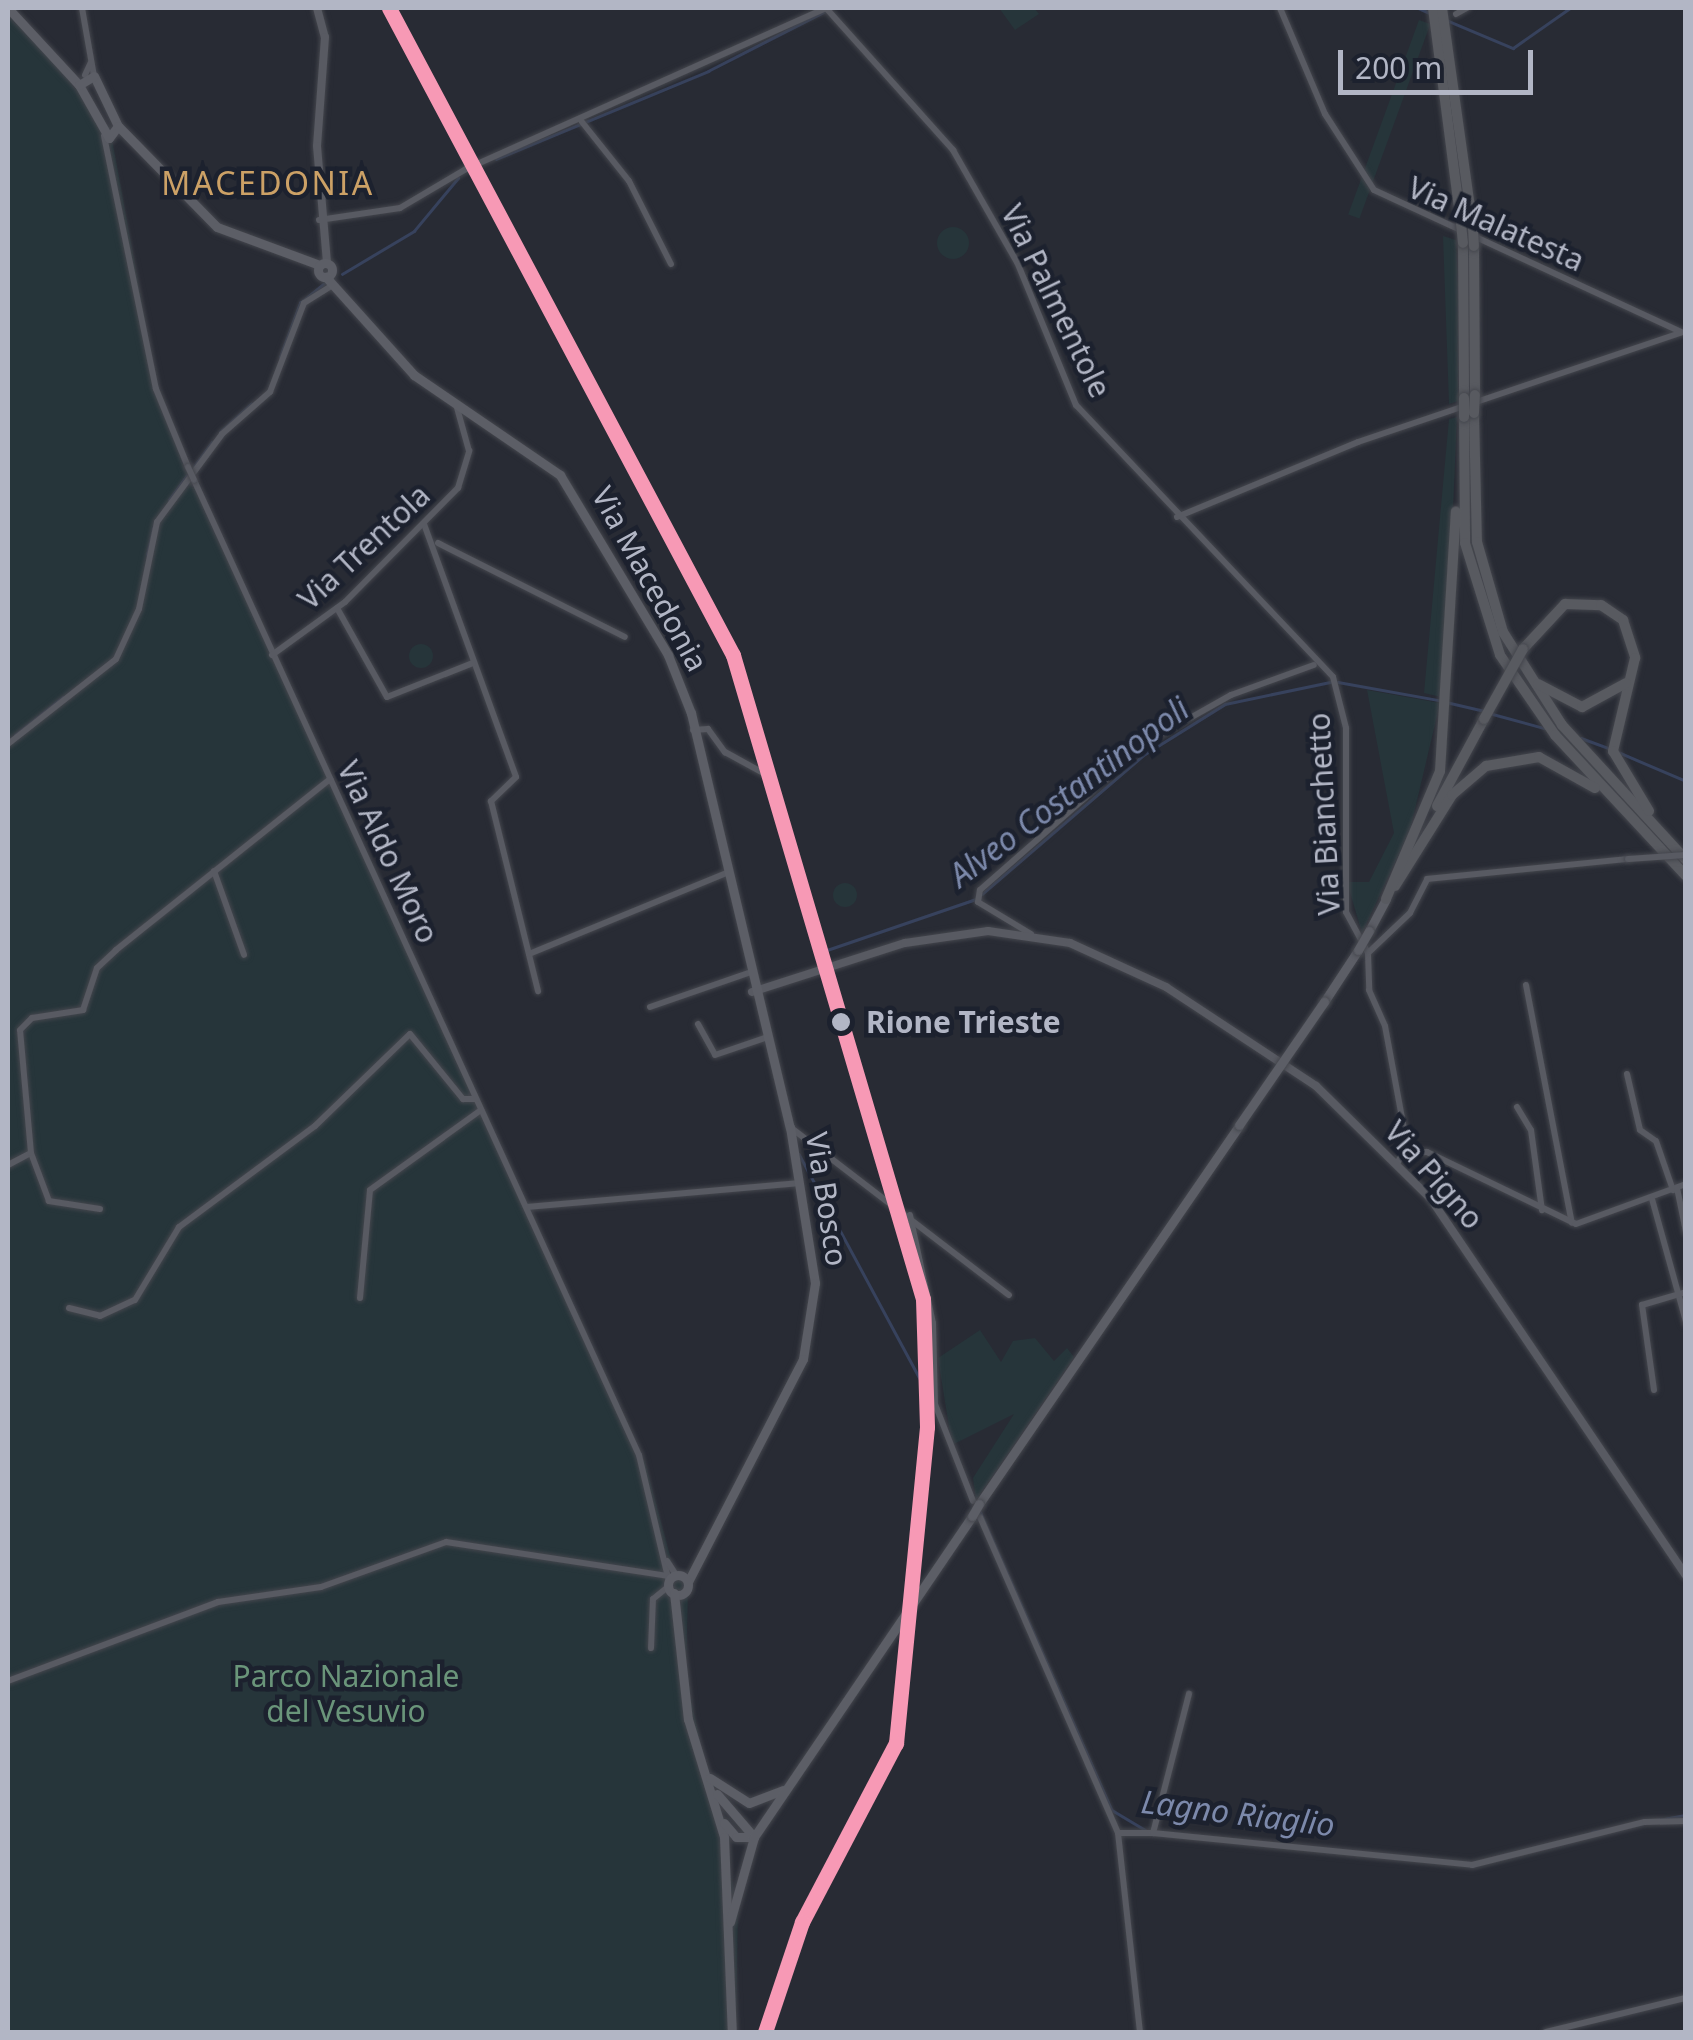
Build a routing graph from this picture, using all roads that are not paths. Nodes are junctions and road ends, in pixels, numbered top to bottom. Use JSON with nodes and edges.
{"nodes":[{"id":1,"x":8,"y":8,"type":"edge"},
{"id":2,"x":82,"y":8,"type":"edge"},
{"id":3,"x":317,"y":8,"type":"edge"},
{"id":4,"x":826,"y":8,"type":"edge"},
{"id":5,"x":1280,"y":8,"type":"edge"},
{"id":6,"x":1434,"y":8,"type":"edge"},
{"id":7,"x":1442,"y":8,"type":"edge"},
{"id":8,"x":1468,"y":8,"type":"edge"},
{"id":9,"x":1456,"y":14,"type":"dead end"},
{"id":10,"x":1441,"y":29,"type":"junction"},
{"id":11,"x":85,"y":78,"type":"junction"},
{"id":12,"x":582,"y":122,"type":"junction"},
{"id":13,"x":112,"y":134,"type":"junction"},
{"id":14,"x":320,"y":220,"type":"junction"},
{"id":15,"x":671,"y":264,"type":"dead end"},
{"id":16,"x":329,"y":275,"type":"junction"},
{"id":17,"x":1684,"y":333,"type":"edge"},
{"id":18,"x":454,"y":400,"type":"junction"},
{"id":19,"x":1469,"y":414,"type":"junction"},
{"id":20,"x":1462,"y":466,"type":"junction"},
{"id":21,"x":1176,"y":518,"type":"junction"},
{"id":22,"x":424,"y":524,"type":"junction"},
{"id":23,"x":437,"y":542,"type":"junction"},
{"id":24,"x":1486,"y":588,"type":"junction"},
{"id":25,"x":336,"y":608,"type":"junction"},
{"id":26,"x":626,"y":638,"type":"dead end"},
{"id":27,"x":272,"y":654,"type":"junction"},
{"id":28,"x":473,"y":663,"type":"junction"},
{"id":29,"x":1314,"y":665,"type":"junction"},
{"id":30,"x":1630,"y":679,"type":"junction"},
{"id":31,"x":692,"y":730,"type":"junction"},
{"id":32,"x":1558,"y":730,"type":"junction"},
{"id":33,"x":8,"y":744,"type":"edge"},
{"id":34,"x":765,"y":774,"type":"dead end"},
{"id":35,"x":330,"y":779,"type":"junction"},
{"id":36,"x":1686,"y":858,"type":"edge"},
{"id":37,"x":214,"y":871,"type":"junction"},
{"id":38,"x":728,"y":872,"type":"junction"},
{"id":39,"x":1686,"y":876,"type":"edge"},
{"id":40,"x":970,"y":897,"type":"dead end"},
{"id":41,"x":1386,"y":899,"type":"junction"},
{"id":42,"x":978,"y":902,"type":"junction"},
{"id":43,"x":1031,"y":934,"type":"junction"},
{"id":44,"x":1363,"y":951,"type":"junction"},
{"id":45,"x":529,"y":954,"type":"junction"},
{"id":46,"x":244,"y":955,"type":"dead end"},
{"id":47,"x":748,"y":972,"type":"junction"},
{"id":48,"x":1526,"y":985,"type":"dead end"},
{"id":49,"x":538,"y":990,"type":"dead end"},
{"id":50,"x":752,"y":992,"type":"junction"},
{"id":51,"x":650,"y":1007,"type":"dead end"},
{"id":52,"x":698,"y":1024,"type":"dead end"},
{"id":53,"x":766,"y":1038,"type":"junction"},
{"id":54,"x":1627,"y":1074,"type":"dead end"},
{"id":55,"x":476,"y":1099,"type":"junction"},
{"id":56,"x":1517,"y":1107,"type":"dead end"},
{"id":57,"x":481,"y":1110,"type":"junction"},
{"id":58,"x":790,"y":1127,"type":"junction"},
{"id":59,"x":31,"y":1153,"type":"junction"},
{"id":60,"x":1407,"y":1153,"type":"junction"},
{"id":61,"x":1398,"y":1162,"type":"junction"},
{"id":62,"x":8,"y":1165,"type":"edge"},
{"id":63,"x":800,"y":1184,"type":"junction"},
{"id":64,"x":1686,"y":1184,"type":"edge"},
{"id":65,"x":1675,"y":1189,"type":"junction"},
{"id":66,"x":1652,"y":1199,"type":"junction"},
{"id":67,"x":527,"y":1207,"type":"junction"},
{"id":68,"x":100,"y":1209,"type":"dead end"},
{"id":69,"x":1542,"y":1212,"type":"junction"},
{"id":70,"x":910,"y":1215,"type":"junction"},
{"id":71,"x":1572,"y":1224,"type":"junction"},
{"id":72,"x":1686,"y":1232,"type":"edge"},
{"id":73,"x":1009,"y":1294,"type":"dead end"},
{"id":74,"x":1683,"y":1294,"type":"junction"},
{"id":75,"x":360,"y":1298,"type":"dead end"},
{"id":76,"x":68,"y":1308,"type":"dead end"},
{"id":77,"x":1686,"y":1322,"type":"edge"},
{"id":78,"x":1654,"y":1390,"type":"dead end"},
{"id":79,"x":976,"y":1502,"type":"junction"},
{"id":80,"x":976,"y":1516,"type":"junction"},
{"id":81,"x":1686,"y":1576,"type":"edge"},
{"id":82,"x":673,"y":1578,"type":"junction"},
{"id":83,"x":651,"y":1648,"type":"dead end"},
{"id":84,"x":8,"y":1680,"type":"edge"},
{"id":85,"x":1189,"y":1694,"type":"dead end"},
{"id":86,"x":704,"y":1771,"type":"junction"},
{"id":87,"x":785,"y":1789,"type":"junction"},
{"id":88,"x":713,"y":1790,"type":"junction"},
{"id":89,"x":722,"y":1819,"type":"junction"},
{"id":90,"x":1686,"y":1821,"type":"edge"},
{"id":91,"x":1118,"y":1832,"type":"junction"},
{"id":92,"x":1153,"y":1833,"type":"junction"},
{"id":93,"x":754,"y":1837,"type":"junction"},
{"id":94,"x":730,"y":1922,"type":"junction"},
{"id":95,"x":1686,"y":1998,"type":"edge"},
{"id":96,"x":732,"y":2032,"type":"edge"},
{"id":97,"x":1140,"y":2032,"type":"edge"},
{"id":98,"x":1546,"y":2032,"type":"edge"}],
"edges":[{"from":1,"to":11,"type":"main road"},
{"from":2,"to":11,"type":"street"},
{"from":3,"to":14,"type":"street"},
{"from":4,"to":12,"type":"street"},
{"from":4,"to":21,"type":"street","name":"Via Palmentole"},
{"from":5,"to":17,"type":"street","name":"Via Malatesta"},
{"from":6,"to":10,"type":"highway"},
{"from":7,"to":10,"type":"highway"},
{"from":8,"to":9,"type":"street"},
{"from":10,"to":19,"type":"highway","bridge":true},
{"from":11,"to":13,"type":"main road"},
{"from":11,"to":13,"type":"main road"},
{"from":12,"to":14,"type":"street"},
{"from":12,"to":15,"type":"street"},
{"from":13,"to":16,"type":"main road"},
{"from":13,"to":27,"type":"street","name":"Via Aldo Moro","bridge":true},
{"from":14,"to":16,"type":"street"},
{"from":16,"to":18,"type":"main road","name":"Via Macedonia"},
{"from":16,"to":33,"type":"street"},
{"from":17,"to":21,"type":"street","name":"Via Malatesta"},
{"from":18,"to":22,"type":"street","name":"Via Trentola"},
{"from":18,"to":31,"type":"main road","name":"Via Macedonia"},
{"from":19,"to":20,"type":"highway"},
{"from":19,"to":24,"type":"highway"},
{"from":20,"to":32,"type":"highway"},
{"from":20,"to":41,"type":"highway"},
{"from":21,"to":29,"type":"street","name":"Via Bianchetto"},
{"from":22,"to":23,"type":"street"},
{"from":22,"to":25,"type":"street","name":"Via Trentola"},
{"from":23,"to":26,"type":"street"},
{"from":23,"to":28,"type":"street"},
{"from":24,"to":30,"type":"highway"},
{"from":24,"to":32,"type":"highway"},
{"from":25,"to":27,"type":"street","name":"Via Trentola"},
{"from":25,"to":28,"type":"street"},
{"from":27,"to":35,"type":"street","name":"Via Aldo Moro"},
{"from":28,"to":45,"type":"street"},
{"from":29,"to":42,"type":"street"},
{"from":29,"to":44,"type":"street","name":"Via Bianchetto"},
{"from":30,"to":36,"type":"highway"},
{"from":30,"to":41,"type":"highway","bridge":true},
{"from":31,"to":34,"type":"street"},
{"from":31,"to":38,"type":"main road","name":"Via Macedonia"},
{"from":32,"to":36,"type":"highway"},
{"from":32,"to":39,"type":"highway"},
{"from":35,"to":37,"type":"street"},
{"from":35,"to":55,"type":"street","name":"Via Aldo Moro"},
{"from":36,"to":44,"type":"street","bridge":true},
{"from":37,"to":46,"type":"street"},
{"from":37,"to":59,"type":"street"},
{"from":38,"to":45,"type":"street"},
{"from":38,"to":47,"type":"main road","name":"Via Macedonia"},
{"from":39,"to":41,"type":"highway"},
{"from":40,"to":42,"type":"street","name":"Via Pigno"},
{"from":41,"to":44,"type":"main road","bridge":true},
{"from":42,"to":43,"type":"street","name":"Via Pigno"},
{"from":43,"to":50,"type":"street","name":"Via Pigno"},
{"from":43,"to":61,"type":"street","name":"Via Pigno"},
{"from":44,"to":60,"type":"street","name":"Via Bianchetto"},
{"from":44,"to":79,"type":"main road","bridge":true},
{"from":45,"to":49,"type":"street"},
{"from":47,"to":50,"type":"main road","name":"Via Macedonia"},
{"from":47,"to":51,"type":"street"},
{"from":48,"to":71,"type":"street"},
{"from":50,"to":53,"type":"main road","name":"Via Bosco"},
{"from":52,"to":53,"type":"street"},
{"from":53,"to":58,"type":"main road","name":"Via Bosco"},
{"from":54,"to":65,"type":"street"},
{"from":55,"to":57,"type":"street","name":"Via Aldo Moro"},
{"from":55,"to":76,"type":"street"},
{"from":56,"to":69,"type":"street"},
{"from":57,"to":67,"type":"street","name":"Via Aldo Moro"},
{"from":57,"to":75,"type":"street"},
{"from":58,"to":63,"type":"main road","name":"Via Bosco"},
{"from":58,"to":70,"type":"street"},
{"from":59,"to":62,"type":"street"},
{"from":59,"to":68,"type":"street"},
{"from":60,"to":61,"type":"street"},
{"from":60,"to":69,"type":"street"},
{"from":61,"to":81,"type":"street","name":"Via Pigno"},
{"from":63,"to":67,"type":"street"},
{"from":63,"to":82,"type":"main road","name":"Via Bosco"},
{"from":64,"to":65,"type":"street"},
{"from":65,"to":66,"type":"street"},
{"from":65,"to":72,"type":"street"},
{"from":66,"to":71,"type":"street"},
{"from":66,"to":74,"type":"street"},
{"from":67,"to":82,"type":"street","name":"Via Aldo Moro"},
{"from":69,"to":71,"type":"street"},
{"from":70,"to":73,"type":"street"},
{"from":70,"to":79,"type":"street"},
{"from":74,"to":77,"type":"street"},
{"from":74,"to":78,"type":"street"},
{"from":79,"to":80,"type":"main road","bridge":true},
{"from":80,"to":87,"type":"main road"},
{"from":80,"to":91,"type":"street"},
{"from":82,"to":83,"type":"street"},
{"from":82,"to":84,"type":"street"},
{"from":82,"to":86,"type":"main road","name":"Via Bosco"},
{"from":85,"to":92,"type":"street"},
{"from":86,"to":87,"type":"main road"},
{"from":86,"to":88,"type":"main road","name":"Via Bosco"},
{"from":87,"to":93,"type":"main road"},
{"from":88,"to":89,"type":"main road","name":"Via Bosco"},
{"from":88,"to":93,"type":"main road","name":"Via Bosco"},
{"from":89,"to":93,"type":"main road"},
{"from":89,"to":94,"type":"main road","name":"Via Bosco"},
{"from":90,"to":92,"type":"street"},
{"from":91,"to":92,"type":"street"},
{"from":91,"to":97,"type":"street"},
{"from":93,"to":94,"type":"main road","name":"Via Bosco"},
{"from":94,"to":96,"type":"main road","name":"Via Bosco"},
{"from":95,"to":98,"type":"street"}]}
